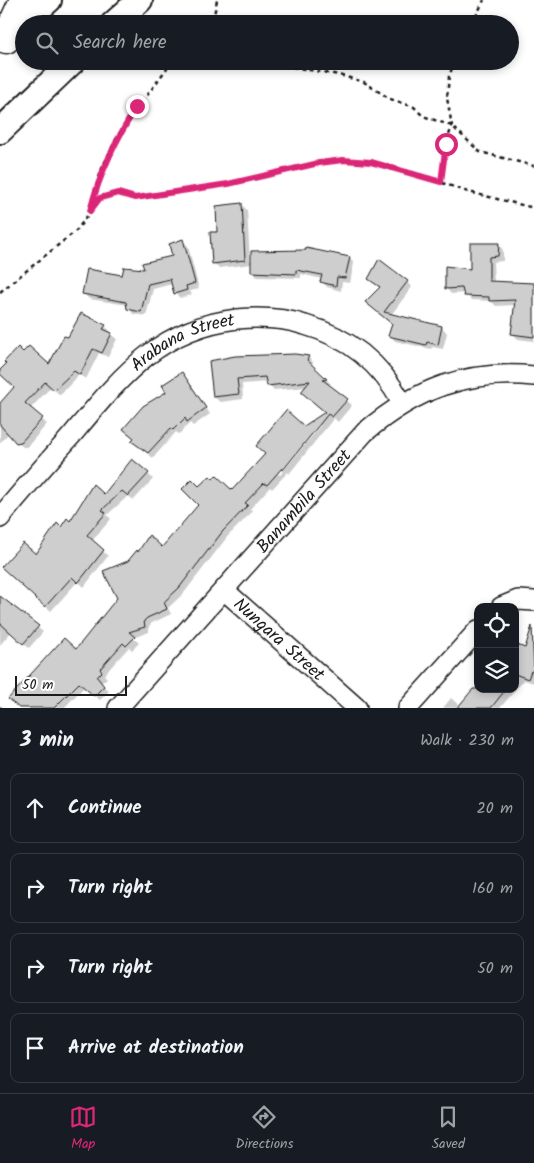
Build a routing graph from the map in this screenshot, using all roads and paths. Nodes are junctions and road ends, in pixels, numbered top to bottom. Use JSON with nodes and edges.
{"nodes":[{"id":1,"x":24,"y":0,"type":"edge"},
{"id":2,"x":49,"y":0,"type":"edge"},
{"id":3,"x":140,"y":0,"type":"edge"},
{"id":4,"x":217,"y":0,"type":"edge"},
{"id":5,"x":484,"y":0,"type":"edge"},
{"id":6,"x":16,"y":15,"type":"edge"},
{"id":7,"x":33,"y":15,"type":"edge"},
{"id":8,"x":122,"y":15,"type":"edge"},
{"id":9,"x":214,"y":15,"type":"edge"},
{"id":10,"x":476,"y":15,"type":"edge"},
{"id":11,"x":15,"y":18,"type":"edge"},
{"id":12,"x":15,"y":31,"type":"edge"},
{"id":13,"x":3,"y":42,"type":"edge"},
{"id":14,"x":64,"y":70,"type":"edge"},
{"id":15,"x":165,"y":70,"type":"edge"},
{"id":16,"x":310,"y":70,"type":"edge"},
{"id":17,"x":451,"y":70,"type":"edge"},
{"id":18,"x":452,"y":126,"type":"junction"},
{"id":19,"x":0,"y":131,"type":"edge"},
{"id":20,"x":534,"y":166,"type":"edge"},
{"id":21,"x":441,"y":182,"type":"junction"},
{"id":22,"x":534,"y":208,"type":"edge"},
{"id":23,"x":90,"y":211,"type":"junction"},
{"id":24,"x":0,"y":292,"type":"edge"},
{"id":25,"x":534,"y":376,"type":"edge"},
{"id":26,"x":402,"y":403,"type":"junction"},
{"id":27,"x":0,"y":518,"type":"edge"},
{"id":28,"x":224,"y":590,"type":"junction"},
{"id":29,"x":534,"y":601,"type":"edge"},
{"id":30,"x":511,"y":603,"type":"edge"},
{"id":31,"x":474,"y":634,"type":"edge"},
{"id":32,"x":118,"y":708,"type":"edge"},
{"id":33,"x":357,"y":708,"type":"edge"},
{"id":34,"x":408,"y":708,"type":"edge"}],
"edges":[{"from":1,"to":6,"type":"highway"},
{"from":2,"to":7,"type":"main road"},
{"from":3,"to":8,"type":"main road"},
{"from":4,"to":9,"type":"path"},
{"from":5,"to":10,"type":"path"},
{"from":11,"to":13,"type":"highway"},
{"from":12,"to":13,"type":"main road"},
{"from":14,"to":19,"type":"main road"},
{"from":15,"to":23,"type":"path"},
{"from":16,"to":18,"type":"path"},
{"from":17,"to":18,"type":"path"},
{"from":18,"to":20,"type":"path"},
{"from":18,"to":21,"type":"path"},
{"from":21,"to":22,"type":"path"},
{"from":21,"to":23,"type":"path"},
{"from":23,"to":24,"type":"path"},
{"from":25,"to":26,"type":"street","name":"Banambila Street"},
{"from":26,"to":27,"type":"street","name":"Arabana Street"},
{"from":26,"to":28,"type":"street","name":"Banambila Street"},
{"from":28,"to":32,"type":"street","name":"Banambila Street"},
{"from":28,"to":33,"type":"street","name":"Nungara Street"},
{"from":29,"to":30,"type":"street"},
{"from":31,"to":34,"type":"street"}]}
